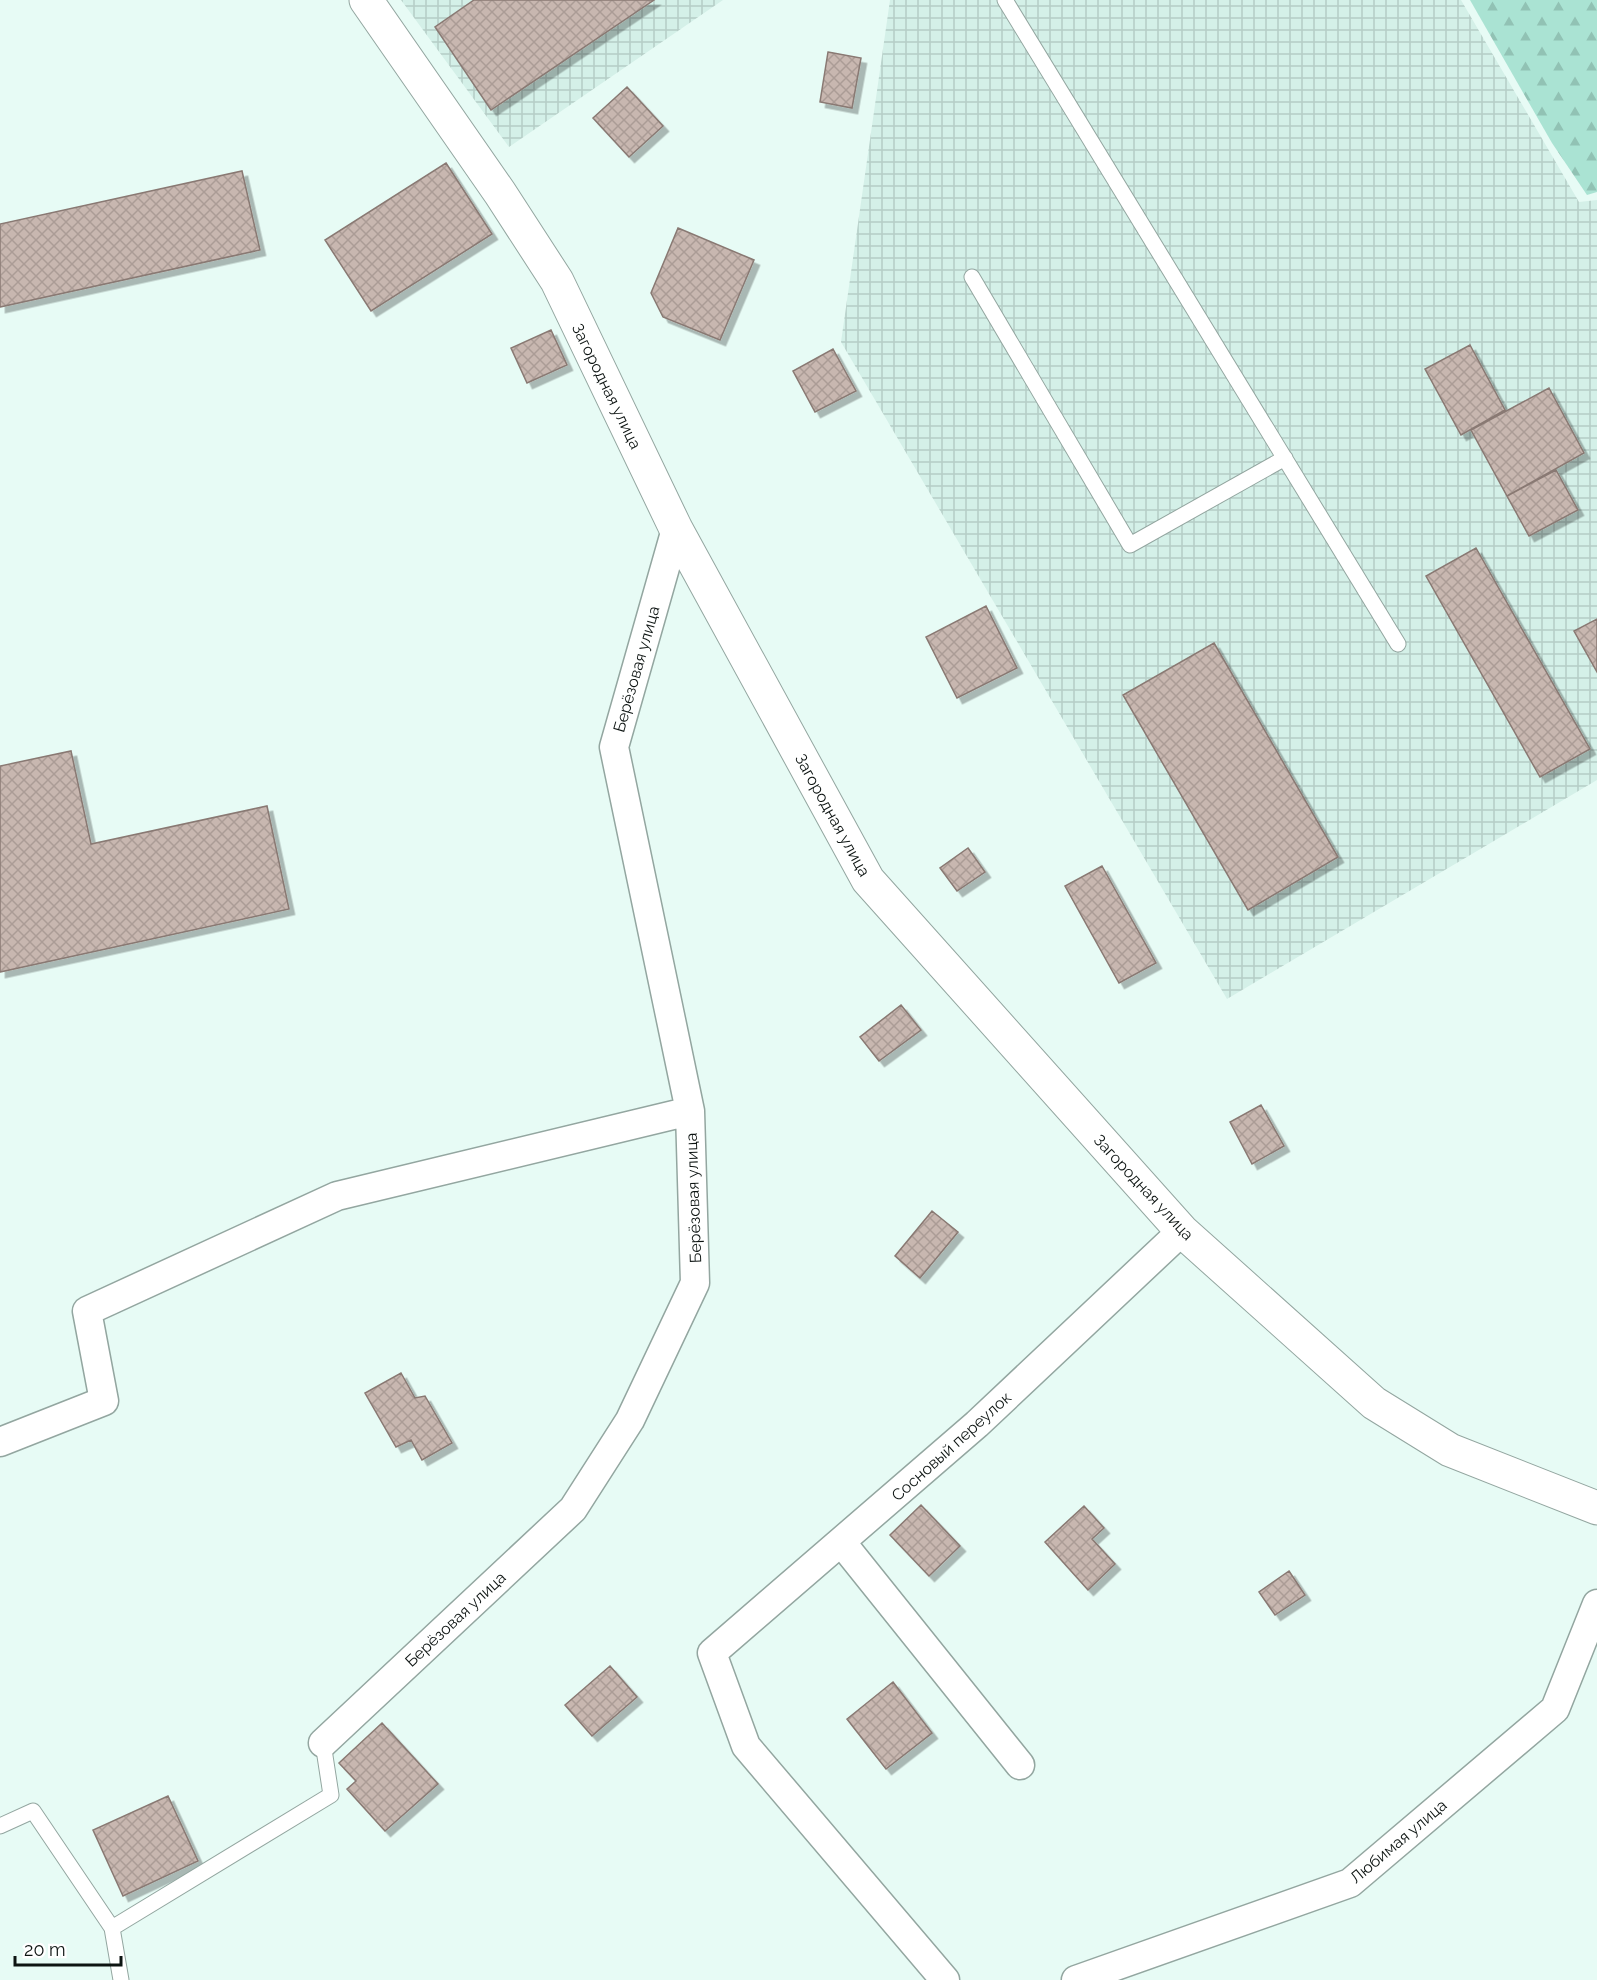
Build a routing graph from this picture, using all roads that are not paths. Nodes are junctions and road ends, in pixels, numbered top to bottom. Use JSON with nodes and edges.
{"nodes":[{"id":1,"x":366,"y":0,"type":"edge"},
{"id":2,"x":1005,"y":0,"type":"edge"},
{"id":3,"x":972,"y":277,"type":"dead end"},
{"id":4,"x":1285,"y":458,"type":"junction"},
{"id":5,"x":676,"y":530,"type":"junction"},
{"id":6,"x":1398,"y":644,"type":"dead end"},
{"id":7,"x":690,"y":1111,"type":"junction"},
{"id":8,"x":1182,"y":1231,"type":"junction"},
{"id":9,"x":0,"y":1442,"type":"edge"},
{"id":10,"x":1597,"y":1508,"type":"edge"},
{"id":11,"x":842,"y":1543,"type":"junction"},
{"id":12,"x":1597,"y":1604,"type":"edge"},
{"id":13,"x":322,"y":1743,"type":"joint"},
{"id":14,"x":1020,"y":1766,"type":"dead end"},
{"id":15,"x":0,"y":1826,"type":"edge"},
{"id":16,"x":112,"y":1928,"type":"junction"},
{"id":17,"x":121,"y":1980,"type":"edge"},
{"id":18,"x":945,"y":1980,"type":"edge"},
{"id":19,"x":1076,"y":1980,"type":"edge"}],
"edges":[{"from":1,"to":5,"type":"street","name":"Загородная улица"},
{"from":2,"to":4,"type":"lane"},
{"from":3,"to":4,"type":"lane"},
{"from":4,"to":6,"type":"lane"},
{"from":5,"to":7,"type":"street","name":"Берёзовая улица"},
{"from":5,"to":8,"type":"street","name":"Загородная улица"},
{"from":7,"to":9,"type":"street"},
{"from":7,"to":13,"type":"street","name":"Берёзовая улица"},
{"from":8,"to":10,"type":"street","name":"Загородная улица"},
{"from":8,"to":11,"type":"street","name":"Сосновый переулок"},
{"from":11,"to":14,"type":"street"},
{"from":11,"to":18,"type":"street","name":"Сосновый переулок"},
{"from":12,"to":19,"type":"street","name":"Любимая улица"},
{"from":13,"to":16,"type":"lane"},
{"from":15,"to":16,"type":"lane"},
{"from":16,"to":17,"type":"lane"}]}
